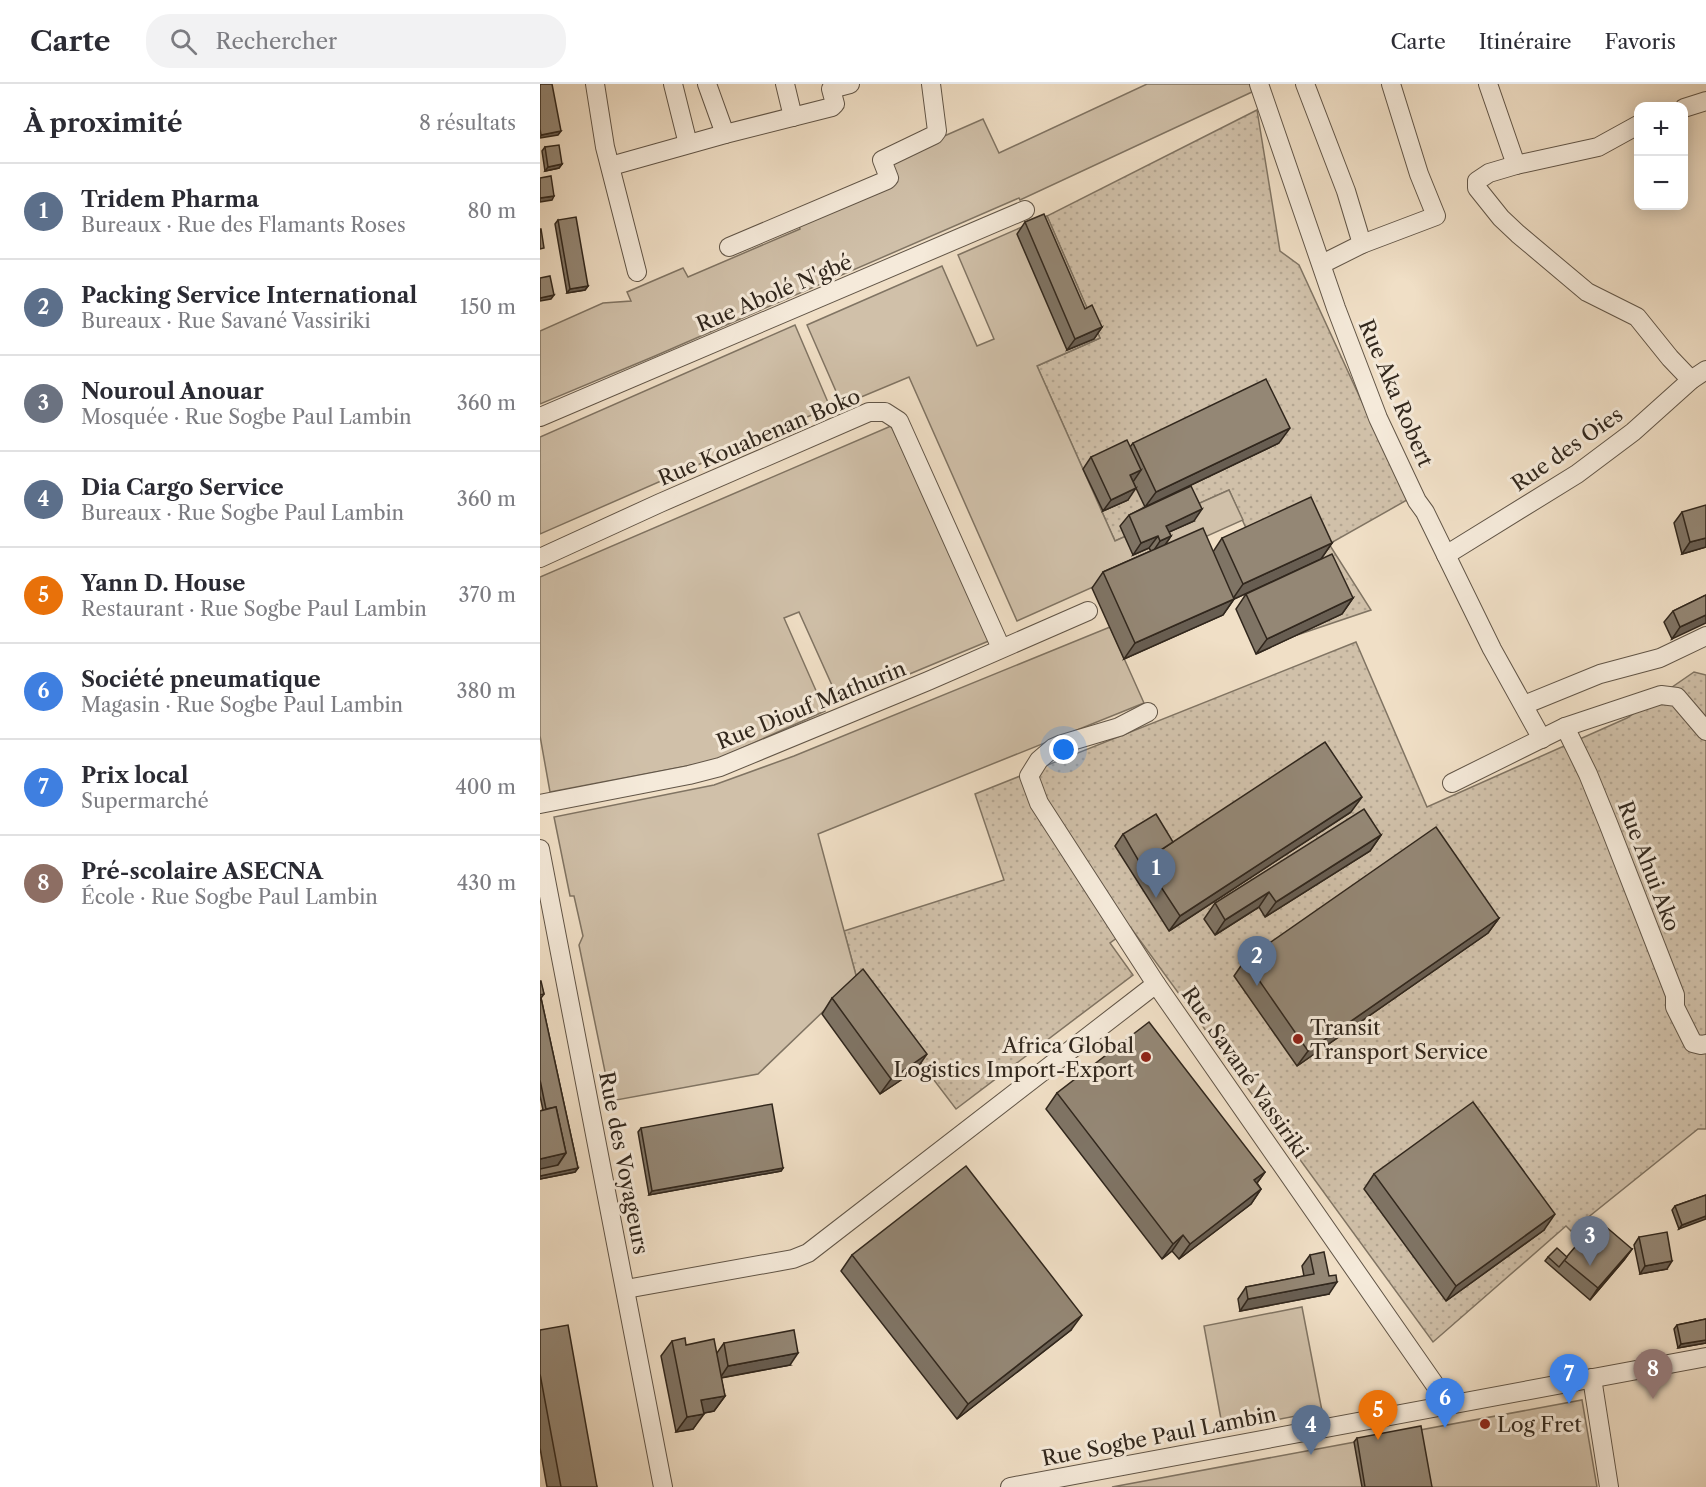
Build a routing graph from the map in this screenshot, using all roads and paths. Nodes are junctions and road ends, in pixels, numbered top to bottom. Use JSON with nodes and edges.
{"nodes":[{"id":1,"x":596,"y":84,"type":"edge"},
{"id":2,"x":705,"y":84,"type":"edge"},
{"id":3,"x":785,"y":84,"type":"edge"},
{"id":4,"x":850,"y":84,"type":"edge"},
{"id":5,"x":931,"y":84,"type":"edge"},
{"id":6,"x":1259,"y":84,"type":"edge"},
{"id":7,"x":1305,"y":84,"type":"edge"},
{"id":8,"x":1391,"y":84,"type":"edge"},
{"id":9,"x":1488,"y":84,"type":"edge"},
{"id":10,"x":830,"y":87,"type":"edge"},
{"id":11,"x":674,"y":88,"type":"edge"},
{"id":12,"x":1706,"y":101,"type":"edge"},
{"id":13,"x":1688,"y":106,"type":"edge"},
{"id":14,"x":793,"y":117,"type":"junction"},
{"id":15,"x":1634,"y":128,"type":"edge"},
{"id":16,"x":725,"y":134,"type":"junction"},
{"id":17,"x":688,"y":144,"type":"junction"},
{"id":18,"x":1516,"y":165,"type":"junction"},
{"id":19,"x":611,"y":166,"type":"junction"},
{"id":20,"x":1025,"y":210,"type":"dead end"},
{"id":21,"x":1362,"y":244,"type":"junction"},
{"id":22,"x":729,"y":247,"type":"dead end"},
{"id":23,"x":1322,"y":264,"type":"junction"},
{"id":24,"x":637,"y":272,"type":"dead end"},
{"id":25,"x":1699,"y":375,"type":"edge"},
{"id":26,"x":540,"y":417,"type":"edge"},
{"id":27,"x":1446,"y":555,"type":"junction"},
{"id":28,"x":540,"y":558,"type":"edge"},
{"id":29,"x":1088,"y":611,"type":"dead end"},
{"id":30,"x":1706,"y":636,"type":"edge"},
{"id":31,"x":1001,"y":648,"type":"junction"},
{"id":32,"x":1524,"y":705,"type":"junction"},
{"id":33,"x":1148,"y":712,"type":"dead end"},
{"id":34,"x":1565,"y":727,"type":"junction"},
{"id":35,"x":1706,"y":731,"type":"edge"},
{"id":36,"x":1542,"y":739,"type":"junction"},
{"id":37,"x":1452,"y":783,"type":"dead end"},
{"id":38,"x":540,"y":804,"type":"edge"},
{"id":39,"x":540,"y":849,"type":"edge"},
{"id":40,"x":1156,"y":984,"type":"junction"},
{"id":41,"x":1706,"y":1044,"type":"edge"},
{"id":42,"x":626,"y":1289,"type":"junction"},
{"id":43,"x":1706,"y":1357,"type":"edge"},
{"id":44,"x":1592,"y":1378,"type":"junction"},
{"id":45,"x":1449,"y":1405,"type":"junction"},
{"id":46,"x":663,"y":1487,"type":"edge"},
{"id":47,"x":1010,"y":1487,"type":"edge"},
{"id":48,"x":1609,"y":1487,"type":"edge"}],
"edges":[{"from":1,"to":19,"type":"street"},
{"from":2,"to":11,"type":"street"},
{"from":2,"to":16,"type":"street"},
{"from":3,"to":14,"type":"street"},
{"from":4,"to":10,"type":"street"},
{"from":5,"to":22,"type":"street"},
{"from":6,"to":23,"type":"street","name":"Rue Aka Robert"},
{"from":7,"to":21,"type":"street"},
{"from":8,"to":21,"type":"street"},
{"from":9,"to":18,"type":"street"},
{"from":10,"to":14,"type":"street"},
{"from":11,"to":17,"type":"street"},
{"from":12,"to":13,"type":"street"},
{"from":14,"to":16,"type":"street"},
{"from":15,"to":18,"type":"street"},
{"from":16,"to":17,"type":"street"},
{"from":17,"to":19,"type":"street"},
{"from":18,"to":25,"type":"street"},
{"from":19,"to":24,"type":"street"},
{"from":20,"to":26,"type":"street","name":"Rue Abolé N'gbé"},
{"from":21,"to":23,"type":"street"},
{"from":23,"to":27,"type":"street","name":"Rue Aka Robert"},
{"from":25,"to":27,"type":"street","name":"Rue des Oies"},
{"from":27,"to":32,"type":"street","name":"Rue Aka Robert"},
{"from":28,"to":31,"type":"street","name":"Rue Kouabenan Boko"},
{"from":29,"to":31,"type":"street","name":"Rue Diouf Mathurin"},
{"from":30,"to":32,"type":"street"},
{"from":31,"to":38,"type":"street","name":"Rue Diouf Mathurin"},
{"from":32,"to":36,"type":"street","name":"Rue Aka Robert"},
{"from":33,"to":40,"type":"street"},
{"from":34,"to":35,"type":"street"},
{"from":34,"to":36,"type":"street"},
{"from":34,"to":41,"type":"street","name":"Rue Ahui Ako"},
{"from":36,"to":37,"type":"street"},
{"from":39,"to":42,"type":"street","name":"Rue des Voyageurs"},
{"from":40,"to":42,"type":"street","name":"Rue Savané Vassiriki"},
{"from":40,"to":45,"type":"street","name":"Rue Savané Vassiriki"},
{"from":42,"to":46,"type":"street","name":"Rue des Voyageurs"},
{"from":43,"to":44,"type":"street","name":"Rue Sogbe Paul Lambin"},
{"from":44,"to":45,"type":"street","name":"Rue Sogbe Paul Lambin"},
{"from":44,"to":48,"type":"street"},
{"from":45,"to":47,"type":"street","name":"Rue Sogbe Paul Lambin"}]}
